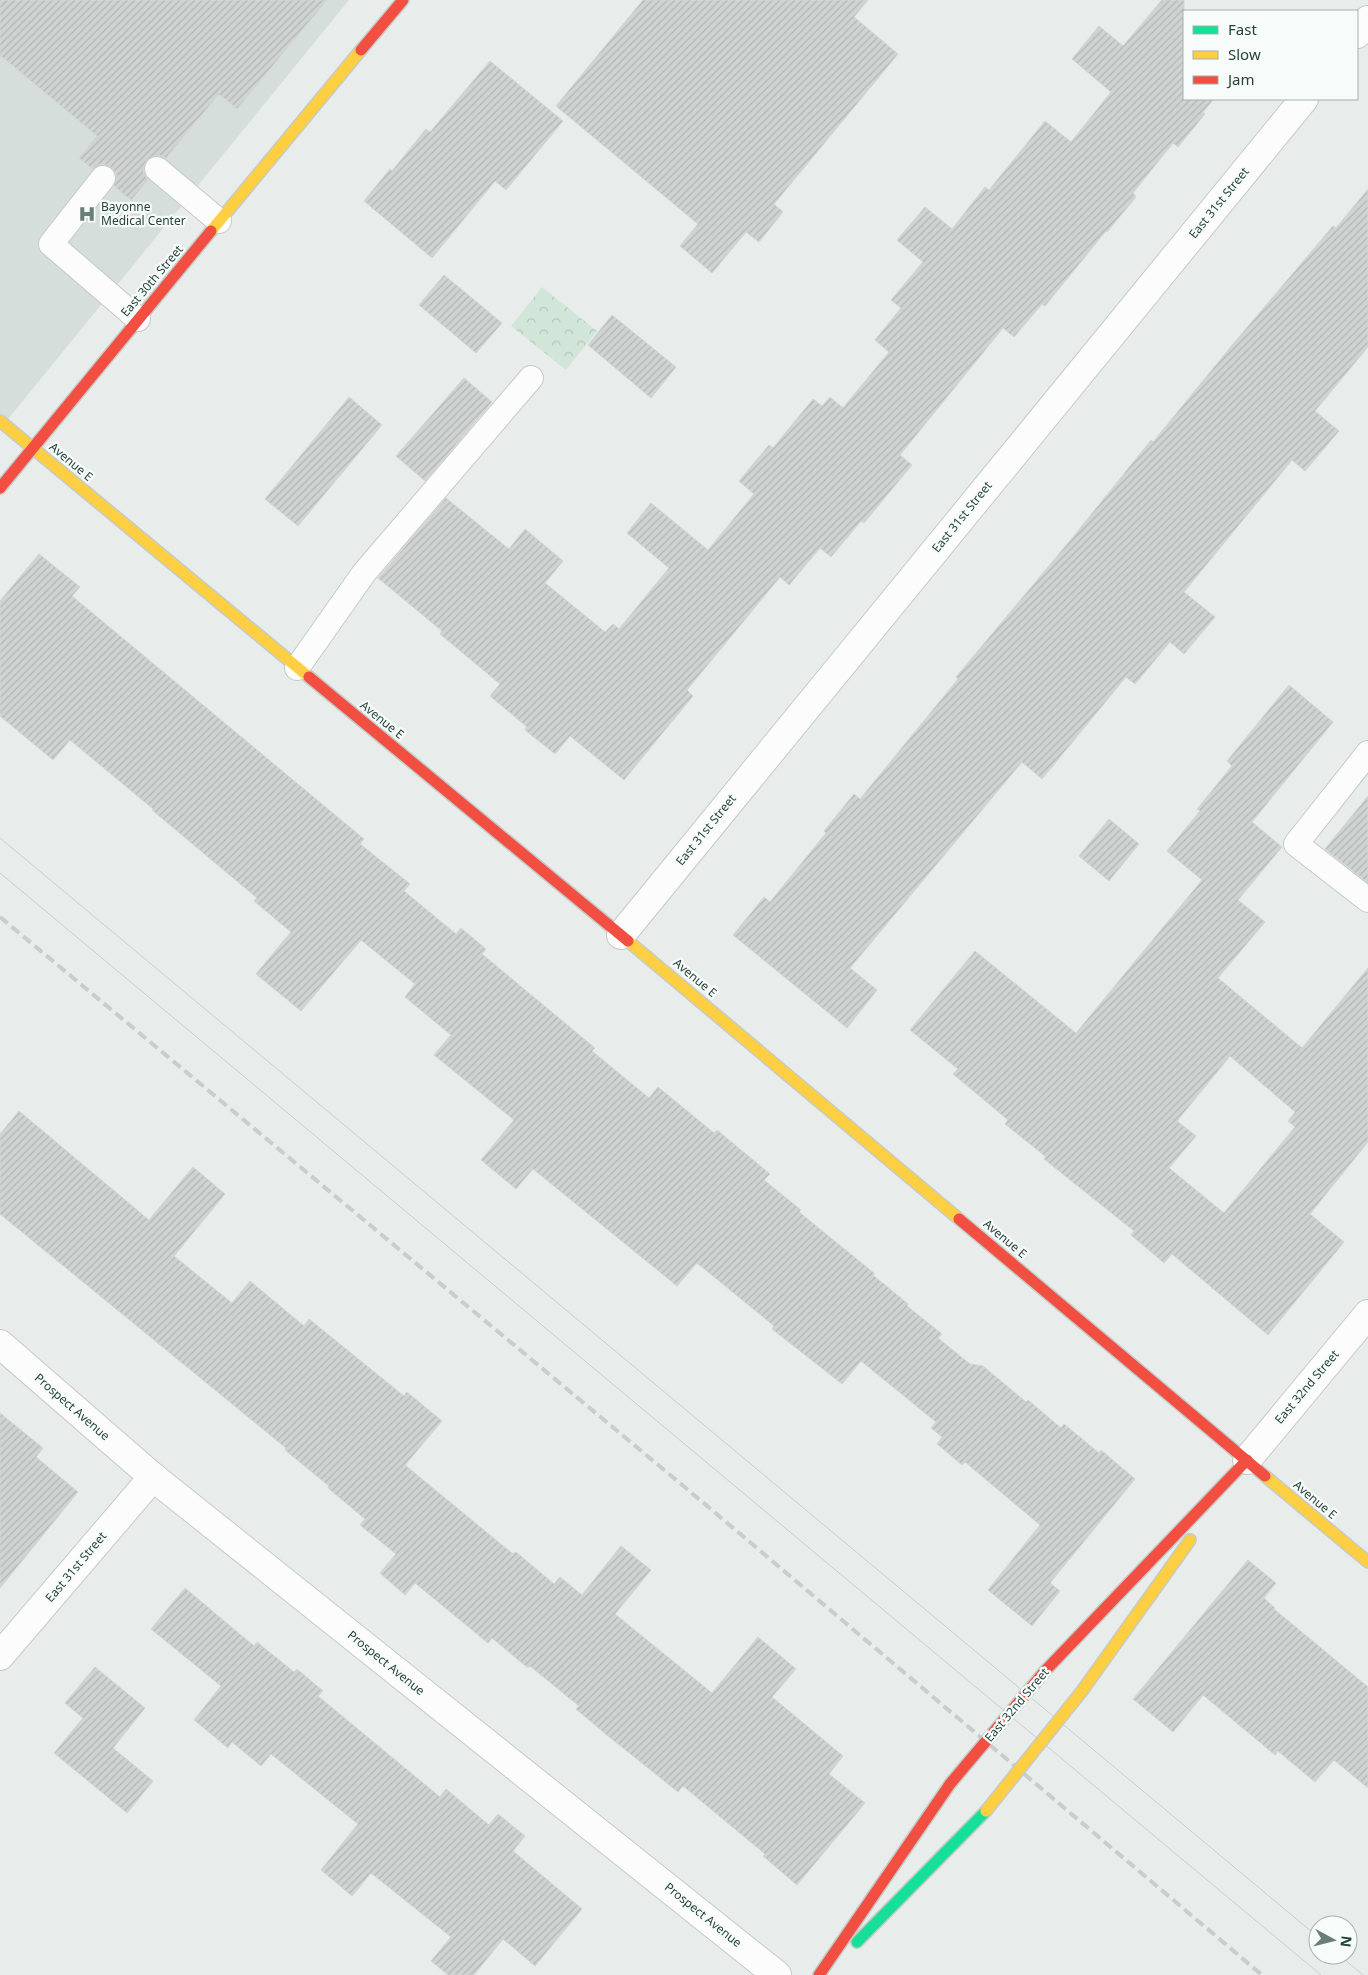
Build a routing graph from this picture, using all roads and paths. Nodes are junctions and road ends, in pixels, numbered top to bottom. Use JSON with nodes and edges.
{"nodes":[{"id":1,"x":403,"y":0,"type":"edge"},
{"id":2,"x":1368,"y":20,"type":"edge"},
{"id":3,"x":1358,"y":33,"type":"edge"},
{"id":4,"x":1303,"y":100,"type":"edge"},
{"id":5,"x":157,"y":169,"type":"dead end"},
{"id":6,"x":103,"y":178,"type":"dead end"},
{"id":7,"x":220,"y":221,"type":"junction"},
{"id":8,"x":138,"y":319,"type":"junction"},
{"id":9,"x":531,"y":378,"type":"dead end"},
{"id":10,"x":0,"y":421,"type":"edge"},
{"id":11,"x":32,"y":447,"type":"junction"},
{"id":12,"x":0,"y":488,"type":"edge"},
{"id":13,"x":297,"y":668,"type":"junction"},
{"id":14,"x":1368,"y":753,"type":"edge"},
{"id":15,"x":1368,"y":900,"type":"edge"},
{"id":16,"x":621,"y":935,"type":"junction"},
{"id":17,"x":1368,"y":1314,"type":"edge"},
{"id":18,"x":0,"y":1344,"type":"edge"},
{"id":19,"x":1247,"y":1460,"type":"junction"},
{"id":20,"x":153,"y":1477,"type":"junction"},
{"id":21,"x":1368,"y":1562,"type":"edge"},
{"id":22,"x":0,"y":1656,"type":"edge"},
{"id":23,"x":778,"y":1975,"type":"edge"},
{"id":24,"x":818,"y":1975,"type":"edge"},
{"id":25,"x":824,"y":1975,"type":"edge"}],
"edges":[{"from":1,"to":7,"type":"street","name":"East 30th Street"},
{"from":2,"to":3,"type":"street"},
{"from":4,"to":16,"type":"street","name":"East 31st Street"},
{"from":5,"to":7,"type":"lane"},
{"from":6,"to":8,"type":"lane"},
{"from":7,"to":8,"type":"street","name":"East 30th Street"},
{"from":8,"to":11,"type":"street","name":"East 30th Street"},
{"from":9,"to":13,"type":"lane"},
{"from":10,"to":11,"type":"street","name":"Avenue E"},
{"from":11,"to":12,"type":"street","name":"East 30th Street"},
{"from":11,"to":13,"type":"street","name":"Avenue E"},
{"from":13,"to":16,"type":"street","name":"Avenue E"},
{"from":14,"to":15,"type":"lane"},
{"from":16,"to":19,"type":"street","name":"Avenue E"},
{"from":17,"to":19,"type":"street","name":"East 32nd Street"},
{"from":18,"to":20,"type":"street","name":"Prospect Avenue"},
{"from":19,"to":21,"type":"street","name":"Avenue E"},
{"from":19,"to":24,"type":"street","name":"East 32nd Street","bridge":true},
{"from":19,"to":25,"type":"street","name":"East 32nd Street","bridge":true},
{"from":20,"to":22,"type":"street","name":"East 31st Street"},
{"from":20,"to":23,"type":"street","name":"Prospect Avenue"}]}
